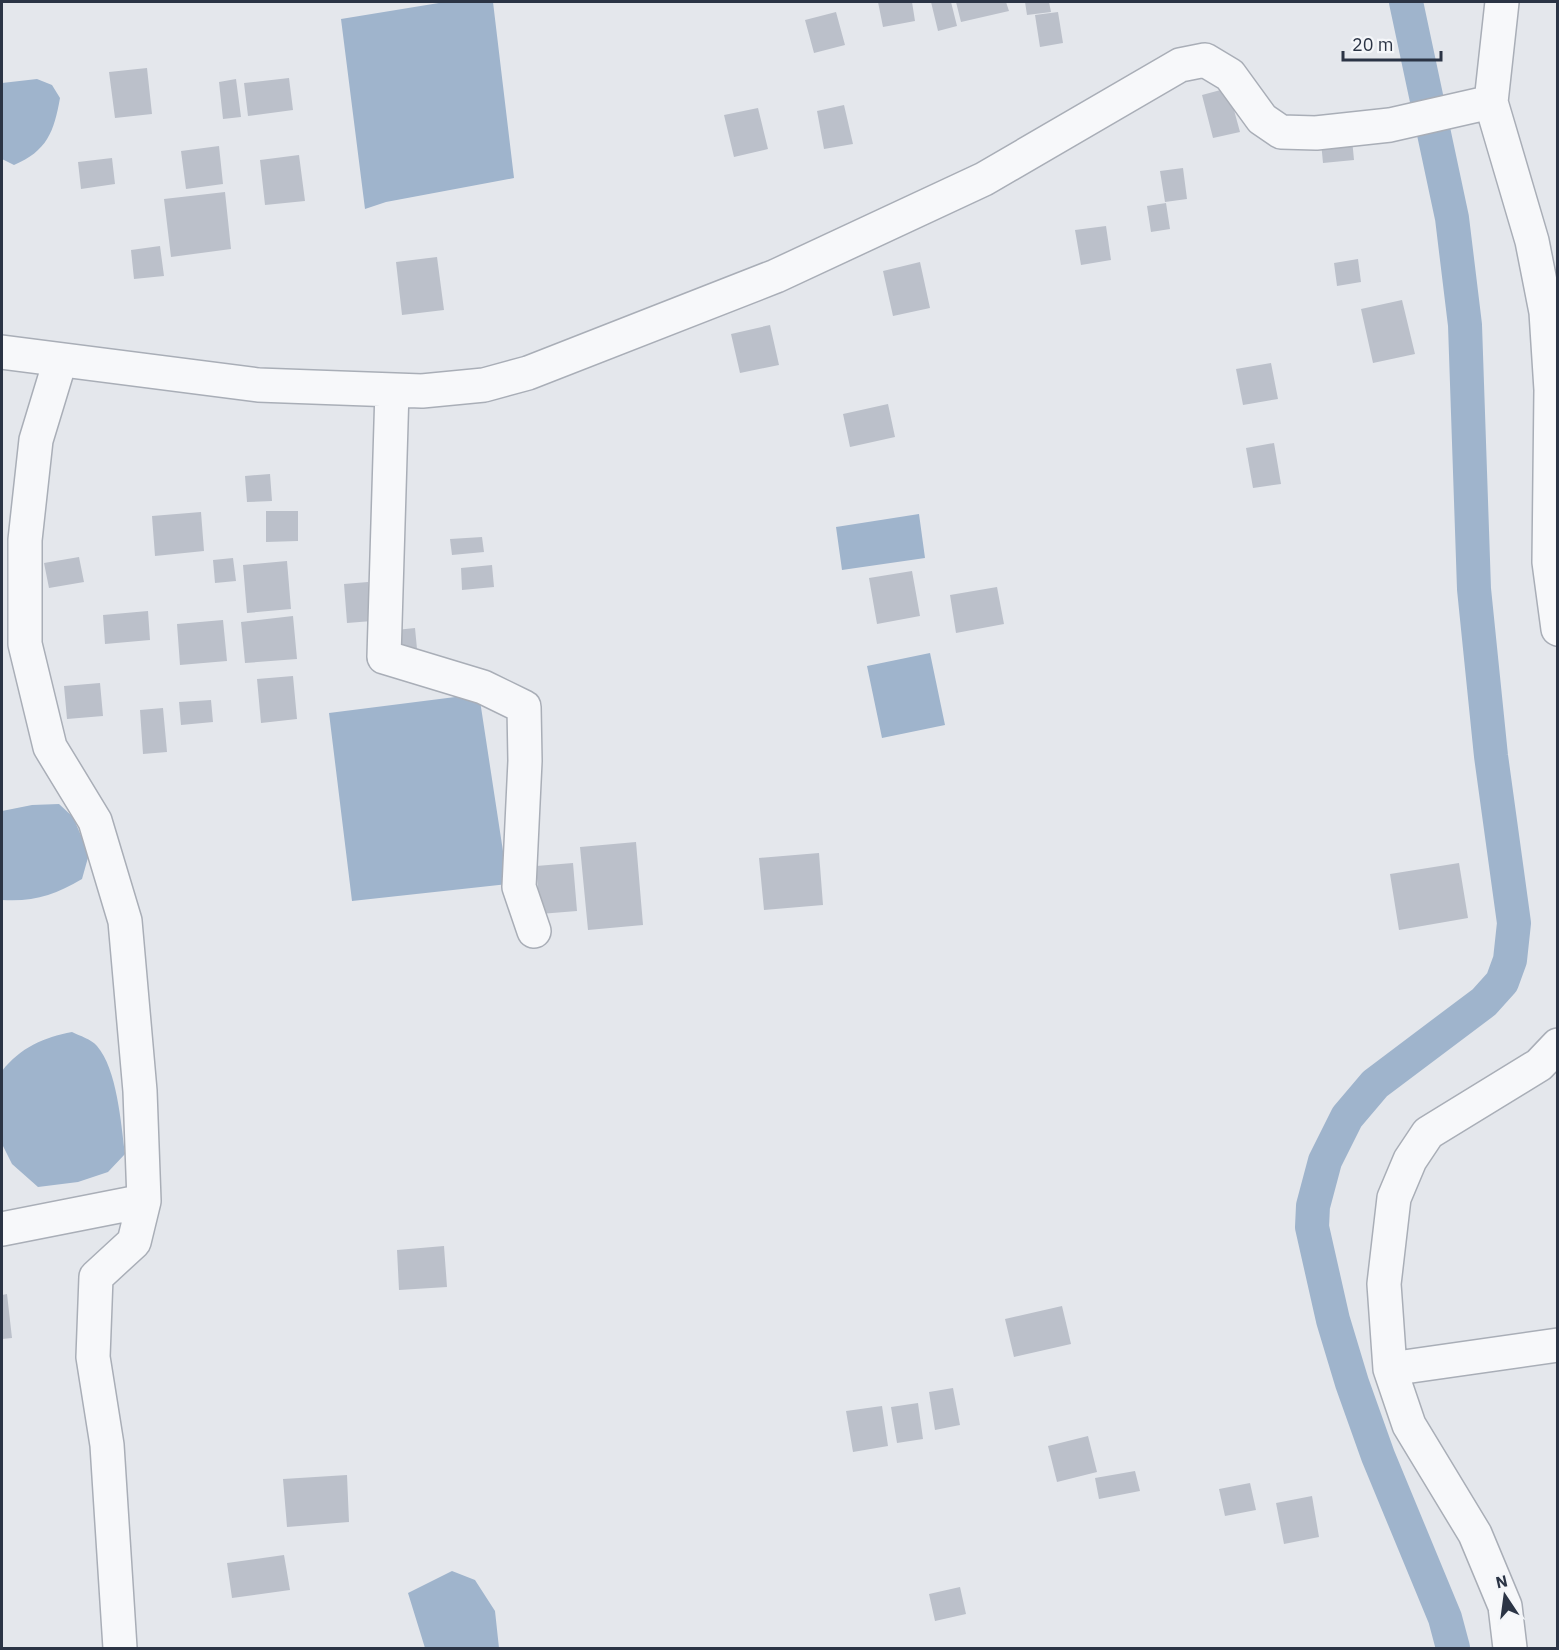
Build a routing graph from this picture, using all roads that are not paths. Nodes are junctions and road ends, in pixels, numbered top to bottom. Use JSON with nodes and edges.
{"nodes":[{"id":1,"x":1502,"y":2,"type":"edge"},
{"id":2,"x":1491,"y":102,"type":"junction"},
{"id":3,"x":2,"y":352,"type":"edge"},
{"id":4,"x":60,"y":361,"type":"junction"},
{"id":5,"x":392,"y":390,"type":"junction"},
{"id":6,"x":1557,"y":629,"type":"edge"},
{"id":7,"x":534,"y":931,"type":"dead end"},
{"id":8,"x":1557,"y":1045,"type":"edge"},
{"id":9,"x":144,"y":1201,"type":"junction"},
{"id":10,"x":2,"y":1229,"type":"edge"},
{"id":11,"x":1557,"y":1345,"type":"edge"},
{"id":12,"x":1390,"y":1370,"type":"junction"},
{"id":13,"x":120,"y":1648,"type":"edge"},
{"id":14,"x":1510,"y":1648,"type":"edge"}],
"edges":[{"from":1,"to":2,"type":"street"},
{"from":2,"to":5,"type":"street"},
{"from":2,"to":6,"type":"street"},
{"from":3,"to":4,"type":"street"},
{"from":4,"to":5,"type":"street"},
{"from":4,"to":9,"type":"street"},
{"from":5,"to":7,"type":"street"},
{"from":8,"to":12,"type":"street"},
{"from":9,"to":10,"type":"street"},
{"from":9,"to":13,"type":"street"},
{"from":11,"to":12,"type":"street"},
{"from":12,"to":14,"type":"street"}]}
